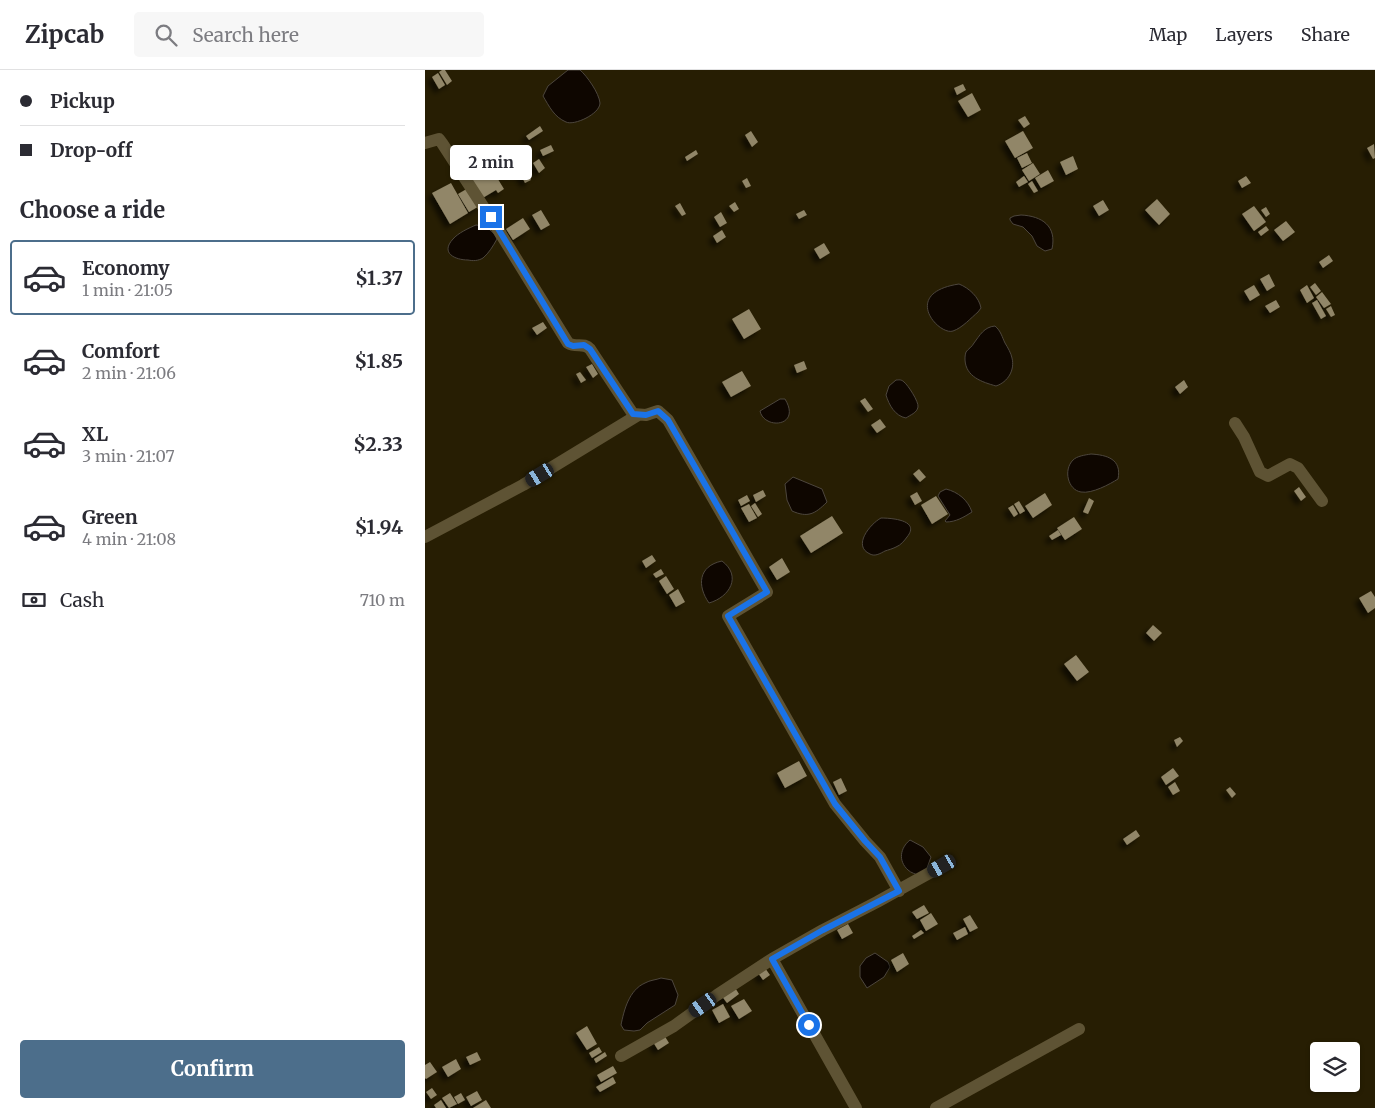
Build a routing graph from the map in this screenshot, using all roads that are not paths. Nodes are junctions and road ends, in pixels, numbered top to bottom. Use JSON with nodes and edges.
{"nodes":[{"id":1,"x":425,"y":143,"type":"edge"},
{"id":2,"x":638,"y":415,"type":"junction"},
{"id":3,"x":1235,"y":423,"type":"dead end"},
{"id":4,"x":1322,"y":501,"type":"dead end"},
{"id":5,"x":425,"y":538,"type":"edge"},
{"id":6,"x":942,"y":866,"type":"dead end"},
{"id":7,"x":899,"y":891,"type":"junction"},
{"id":8,"x":772,"y":959,"type":"junction"},
{"id":9,"x":1079,"y":1029,"type":"dead end"},
{"id":10,"x":621,"y":1056,"type":"dead end"},
{"id":11,"x":856,"y":1108,"type":"edge"},
{"id":12,"x":936,"y":1108,"type":"edge"}],
"edges":[{"from":1,"to":2,"type":"street"},
{"from":2,"to":5,"type":"street"},
{"from":2,"to":7,"type":"street"},
{"from":3,"to":4,"type":"street"},
{"from":6,"to":7,"type":"street"},
{"from":7,"to":8,"type":"street"},
{"from":8,"to":10,"type":"street"},
{"from":8,"to":11,"type":"street"},
{"from":9,"to":12,"type":"street"}]}
